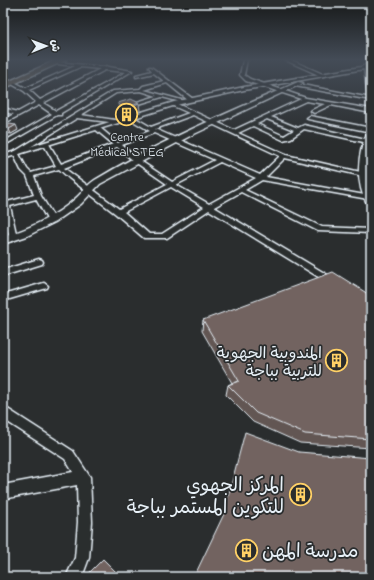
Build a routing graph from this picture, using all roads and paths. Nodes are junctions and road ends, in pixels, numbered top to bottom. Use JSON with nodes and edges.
{"nodes":[{"id":1,"x":20,"y":87,"type":"edge"},
{"id":2,"x":32,"y":87,"type":"edge"},
{"id":3,"x":70,"y":87,"type":"edge"},
{"id":4,"x":102,"y":87,"type":"edge"},
{"id":5,"x":145,"y":87,"type":"edge"},
{"id":6,"x":174,"y":87,"type":"edge"},
{"id":7,"x":258,"y":87,"type":"edge"},
{"id":8,"x":266,"y":87,"type":"edge"},
{"id":9,"x":293,"y":87,"type":"edge"},
{"id":10,"x":308,"y":87,"type":"edge"},
{"id":11,"x":26,"y":90,"type":"junction"},
{"id":12,"x":141,"y":90,"type":"junction"},
{"id":13,"x":281,"y":93,"type":"junction"},
{"id":14,"x":163,"y":95,"type":"junction"},
{"id":15,"x":304,"y":99,"type":"junction"},
{"id":16,"x":371,"y":99,"type":"edge"},
{"id":17,"x":191,"y":100,"type":"junction"},
{"id":18,"x":182,"y":102,"type":"junction"},
{"id":19,"x":40,"y":103,"type":"junction"},
{"id":20,"x":173,"y":104,"type":"junction"},
{"id":21,"x":329,"y":104,"type":"junction"},
{"id":22,"x":129,"y":106,"type":"edge"},
{"id":23,"x":3,"y":110,"type":"edge"},
{"id":24,"x":314,"y":111,"type":"dead end"},
{"id":25,"x":371,"y":111,"type":"edge"},
{"id":26,"x":18,"y":114,"type":"junction"},
{"id":27,"x":56,"y":114,"type":"junction"},
{"id":28,"x":192,"y":114,"type":"junction"},
{"id":29,"x":76,"y":116,"type":"junction"},
{"id":30,"x":130,"y":117,"type":"junction"},
{"id":31,"x":266,"y":117,"type":"junction"},
{"id":32,"x":310,"y":118,"type":"dead end"},
{"id":33,"x":115,"y":122,"type":"junction"},
{"id":34,"x":5,"y":123,"type":"edge"},
{"id":35,"x":211,"y":123,"type":"junction"},
{"id":36,"x":252,"y":124,"type":"junction"},
{"id":37,"x":97,"y":128,"type":"junction"},
{"id":38,"x":152,"y":130,"type":"junction"},
{"id":39,"x":298,"y":130,"type":"junction"},
{"id":40,"x":371,"y":130,"type":"edge"},
{"id":41,"x":233,"y":133,"type":"junction"},
{"id":42,"x":369,"y":138,"type":"edge"},
{"id":43,"x":177,"y":140,"type":"junction"},
{"id":44,"x":3,"y":144,"type":"edge"},
{"id":45,"x":47,"y":145,"type":"junction"},
{"id":46,"x":119,"y":145,"type":"junction"},
{"id":47,"x":16,"y":153,"type":"junction"},
{"id":48,"x":284,"y":156,"type":"junction"},
{"id":49,"x":3,"y":157,"type":"edge"},
{"id":50,"x":219,"y":160,"type":"junction"},
{"id":51,"x":137,"y":161,"type":"junction"},
{"id":52,"x":60,"y":167,"type":"junction"},
{"id":53,"x":363,"y":174,"type":"junction"},
{"id":54,"x":30,"y":175,"type":"junction"},
{"id":55,"x":261,"y":178,"type":"junction"},
{"id":56,"x":172,"y":185,"type":"junction"},
{"id":57,"x":87,"y":189,"type":"junction"},
{"id":58,"x":241,"y":190,"type":"junction"},
{"id":59,"x":38,"y":196,"type":"junction"},
{"id":60,"x":369,"y":200,"type":"edge"},
{"id":61,"x":4,"y":204,"type":"edge"},
{"id":62,"x":208,"y":208,"type":"junction"},
{"id":63,"x":118,"y":212,"type":"junction"},
{"id":64,"x":51,"y":219,"type":"junction"},
{"id":65,"x":371,"y":231,"type":"edge"},
{"id":66,"x":13,"y":238,"type":"junction"},
{"id":67,"x":3,"y":241,"type":"edge"},
{"id":68,"x":39,"y":262,"type":"dead end"},
{"id":69,"x":3,"y":272,"type":"edge"},
{"id":70,"x":44,"y":286,"type":"dead end"},
{"id":71,"x":342,"y":287,"type":"edge"},
{"id":72,"x":3,"y":298,"type":"edge"},
{"id":73,"x":3,"y":412,"type":"edge"},
{"id":74,"x":82,"y":477,"type":"junction"},
{"id":75,"x":3,"y":492,"type":"edge"},
{"id":76,"x":74,"y":577,"type":"edge"}],
"edges":[{"from":1,"to":11,"type":"street"},
{"from":2,"to":11,"type":"street"},
{"from":3,"to":19,"type":"street"},
{"from":4,"to":27,"type":"street"},
{"from":5,"to":12,"type":"street"},
{"from":6,"to":17,"type":"street"},
{"from":7,"to":17,"type":"street"},
{"from":8,"to":13,"type":"street"},
{"from":9,"to":13,"type":"street"},
{"from":10,"to":16,"type":"street"},
{"from":11,"to":19,"type":"street"},
{"from":12,"to":14,"type":"street"},
{"from":12,"to":29,"type":"street"},
{"from":13,"to":15,"type":"street"},
{"from":13,"to":35,"type":"street"},
{"from":14,"to":18,"type":"street"},
{"from":14,"to":22,"type":"street"},
{"from":15,"to":21,"type":"street"},
{"from":15,"to":31,"type":"street"},
{"from":17,"to":18,"type":"street"},
{"from":18,"to":20,"type":"street"},
{"from":19,"to":26,"type":"street"},
{"from":19,"to":27,"type":"street"},
{"from":20,"to":28,"type":"street"},
{"from":20,"to":30,"type":"street"},
{"from":21,"to":24,"type":"street"},
{"from":21,"to":25,"type":"street"},
{"from":23,"to":26,"type":"street"},
{"from":26,"to":34,"type":"street"},
{"from":27,"to":29,"type":"street"},
{"from":27,"to":44,"type":"street"},
{"from":28,"to":35,"type":"street"},
{"from":28,"to":38,"type":"street"},
{"from":29,"to":33,"type":"street"},
{"from":29,"to":47,"type":"street"},
{"from":30,"to":33,"type":"street"},
{"from":30,"to":38,"type":"street"},
{"from":31,"to":36,"type":"street"},
{"from":31,"to":39,"type":"street"},
{"from":32,"to":40,"type":"street"},
{"from":33,"to":37,"type":"street"},
{"from":35,"to":41,"type":"street"},
{"from":35,"to":43,"type":"street"},
{"from":36,"to":39,"type":"street"},
{"from":36,"to":41,"type":"street"},
{"from":37,"to":45,"type":"street"},
{"from":37,"to":46,"type":"street"},
{"from":38,"to":43,"type":"street"},
{"from":38,"to":46,"type":"street"},
{"from":39,"to":42,"type":"street"},
{"from":41,"to":48,"type":"street"},
{"from":42,"to":53,"type":"street"},
{"from":43,"to":50,"type":"street"},
{"from":43,"to":51,"type":"street"},
{"from":45,"to":47,"type":"street"},
{"from":45,"to":52,"type":"street"},
{"from":46,"to":51,"type":"street"},
{"from":46,"to":52,"type":"street"},
{"from":47,"to":49,"type":"street"},
{"from":47,"to":54,"type":"street"},
{"from":48,"to":53,"type":"street"},
{"from":48,"to":55,"type":"street"},
{"from":50,"to":55,"type":"street"},
{"from":50,"to":56,"type":"street"},
{"from":51,"to":56,"type":"street"},
{"from":51,"to":57,"type":"street"},
{"from":52,"to":54,"type":"street"},
{"from":52,"to":57,"type":"street"},
{"from":53,"to":60,"type":"street"},
{"from":54,"to":59,"type":"street"},
{"from":55,"to":58,"type":"street"},
{"from":55,"to":60,"type":"street"},
{"from":56,"to":62,"type":"street"},
{"from":56,"to":63,"type":"street"},
{"from":57,"to":63,"type":"street"},
{"from":57,"to":64,"type":"street"},
{"from":58,"to":62,"type":"street"},
{"from":58,"to":65,"type":"street"},
{"from":59,"to":61,"type":"street"},
{"from":59,"to":64,"type":"street"},
{"from":61,"to":66,"type":"street"},
{"from":62,"to":63,"type":"street"},
{"from":62,"to":71,"type":"street"},
{"from":64,"to":66,"type":"street"},
{"from":66,"to":67,"type":"street"},
{"from":68,"to":69,"type":"street"},
{"from":70,"to":72,"type":"street"},
{"from":73,"to":74,"type":"street"},
{"from":74,"to":75,"type":"street"},
{"from":74,"to":76,"type":"street"}]}
